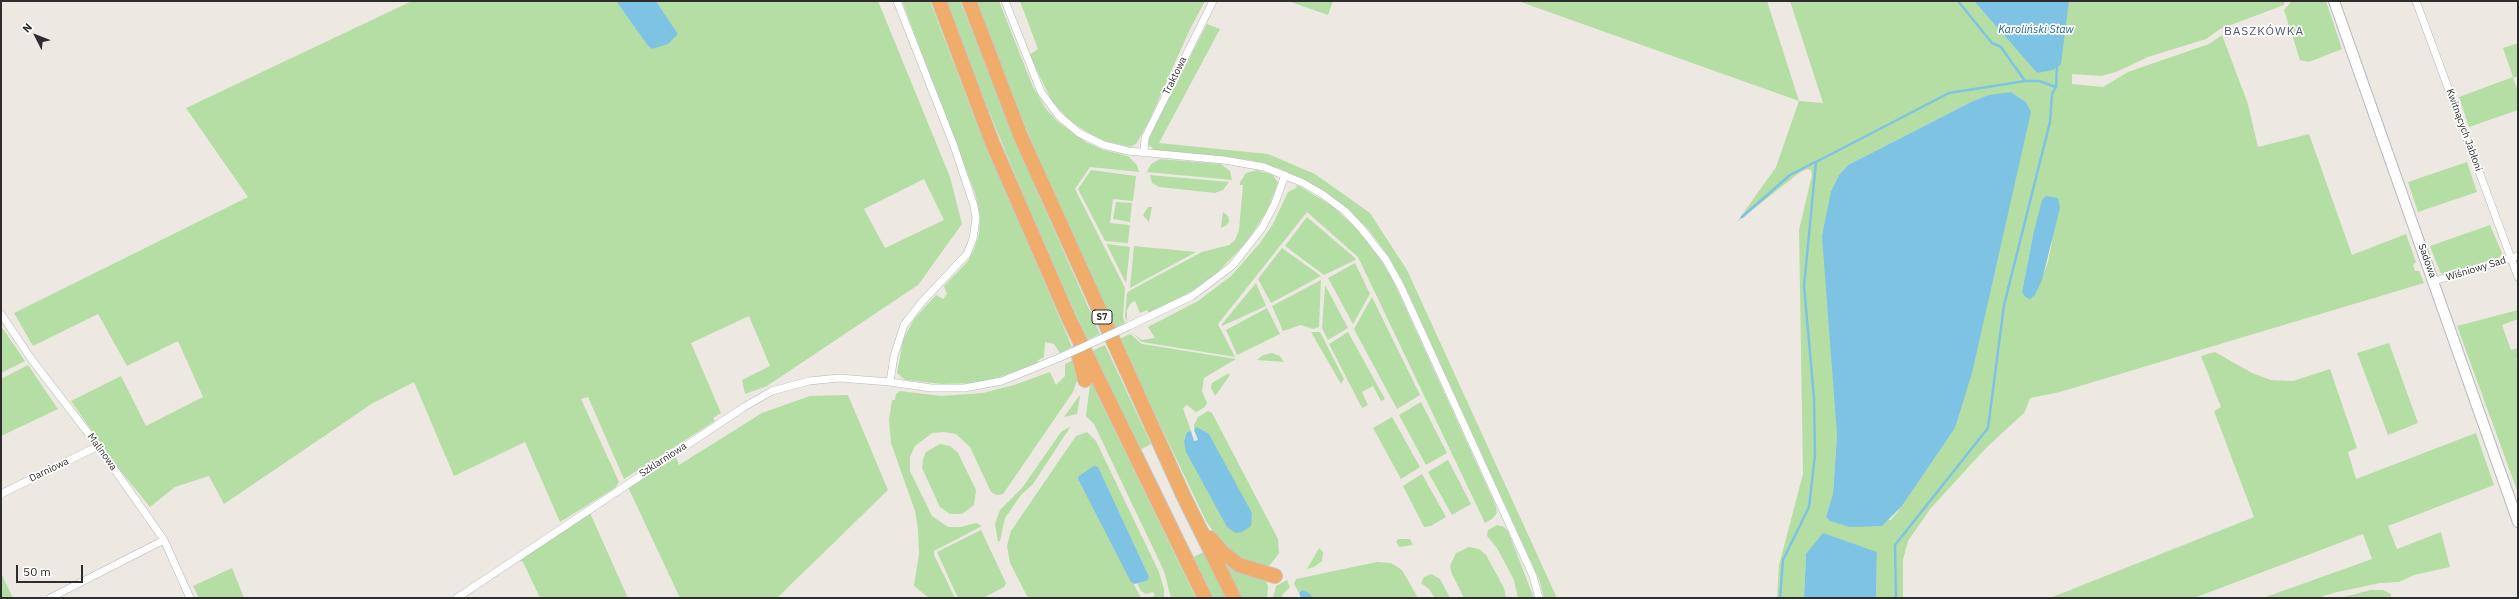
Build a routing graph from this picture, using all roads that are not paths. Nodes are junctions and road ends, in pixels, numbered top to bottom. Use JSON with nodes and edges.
{"nodes":[{"id":1,"x":897,"y":1,"type":"edge"},
{"id":2,"x":938,"y":1,"type":"edge"},
{"id":3,"x":969,"y":1,"type":"edge"},
{"id":4,"x":1005,"y":1,"type":"edge"},
{"id":5,"x":1213,"y":1,"type":"edge"},
{"id":6,"x":2334,"y":1,"type":"edge"},
{"id":7,"x":2416,"y":1,"type":"edge"},
{"id":8,"x":1144,"y":153,"type":"junction"},
{"id":9,"x":1286,"y":175,"type":"junction"},
{"id":10,"x":2514,"y":257,"type":"edge"},
{"id":11,"x":2518,"y":277,"type":"edge"},
{"id":12,"x":2434,"y":281,"type":"junction"},
{"id":13,"x":1,"y":314,"type":"edge"},
{"id":14,"x":1070,"y":321,"type":"junction"},
{"id":15,"x":1085,"y":380,"type":"dead end"},
{"id":16,"x":890,"y":382,"type":"junction"},
{"id":17,"x":98,"y":446,"type":"junction"},
{"id":18,"x":1,"y":494,"type":"edge"},
{"id":19,"x":1184,"y":497,"type":"junction"},
{"id":20,"x":2518,"y":522,"type":"edge"},
{"id":21,"x":164,"y":540,"type":"junction"},
{"id":22,"x":1275,"y":576,"type":"dead end"},
{"id":23,"x":50,"y":598,"type":"edge"},
{"id":24,"x":190,"y":598,"type":"edge"},
{"id":25,"x":457,"y":598,"type":"edge"},
{"id":26,"x":1205,"y":598,"type":"edge"},
{"id":27,"x":1234,"y":598,"type":"edge"},
{"id":28,"x":1539,"y":598,"type":"edge"}],
"edges":[{"from":1,"to":16,"type":"street"},
{"from":2,"to":14,"type":"highway"},
{"from":3,"to":19,"type":"highway","number":"S7"},
{"from":4,"to":8,"type":"street"},
{"from":5,"to":8,"type":"street","name":"Traktowa"},
{"from":6,"to":12,"type":"street","name":"Sadowa"},
{"from":7,"to":10,"type":"street","name":"Kwitnących Jabłoni"},
{"from":8,"to":9,"type":"street"},
{"from":9,"to":16,"type":"street","name":"Szklarniowa","bridge":true},
{"from":9,"to":28,"type":"street"},
{"from":10,"to":11,"type":"street","name":"Kwitnących Jabłoni"},
{"from":10,"to":12,"type":"street","name":"Wiśniowy Sad"},
{"from":12,"to":20,"type":"street","name":"Sadowa"},
{"from":13,"to":17,"type":"street","name":"Malinowa"},
{"from":14,"to":15,"type":"highway"},
{"from":14,"to":26,"type":"highway"},
{"from":16,"to":25,"type":"street","name":"Szklarniowa"},
{"from":17,"to":18,"type":"street","name":"Darniowa"},
{"from":17,"to":21,"type":"street","name":"Malinowa"},
{"from":19,"to":22,"type":"highway"},
{"from":19,"to":27,"type":"highway","number":"S7"},
{"from":21,"to":23,"type":"street"},
{"from":21,"to":24,"type":"street","name":"Malinowa"}]}
